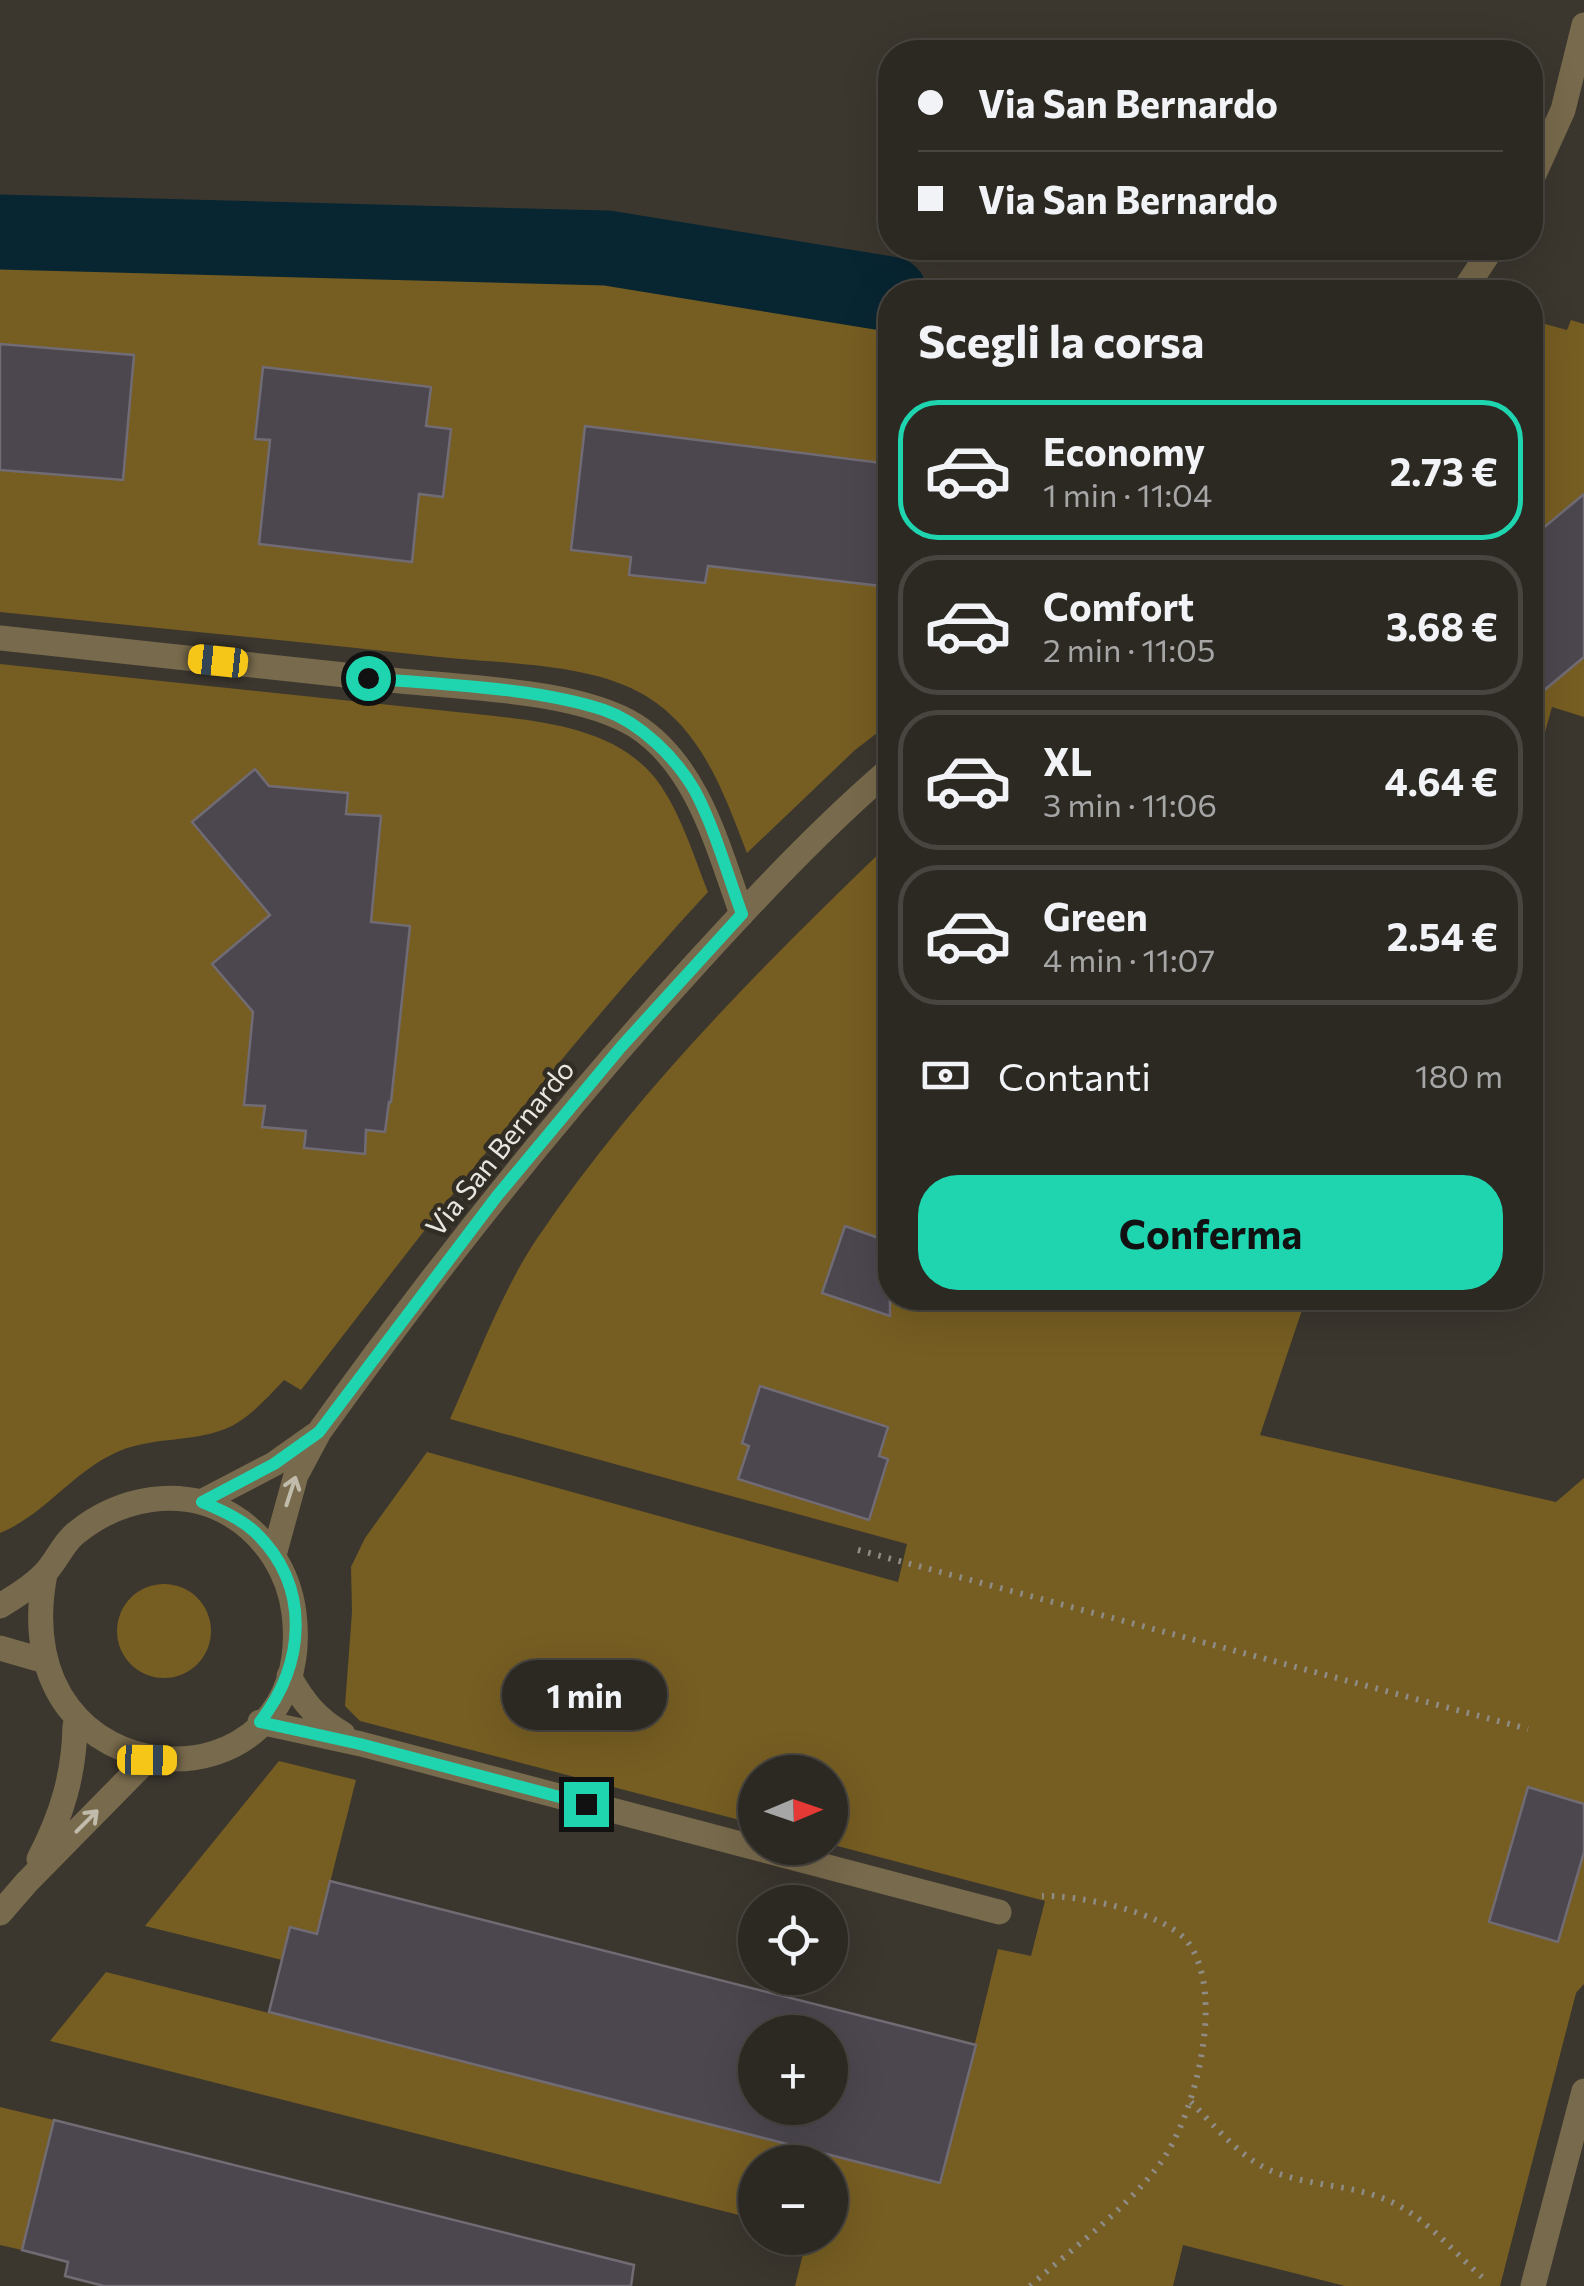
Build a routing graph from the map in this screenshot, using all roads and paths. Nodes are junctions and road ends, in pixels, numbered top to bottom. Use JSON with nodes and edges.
{"nodes":[{"id":1,"x":1584,"y":25,"type":"edge"},
{"id":2,"x":1574,"y":115,"type":"edge"},
{"id":3,"x":1543,"y":162,"type":"edge"},
{"id":4,"x":0,"y":638,"type":"edge"},
{"id":5,"x":878,"y":782,"type":"edge"},
{"id":6,"x":742,"y":914,"type":"junction"},
{"id":7,"x":319,"y":1432,"type":"junction"},
{"id":8,"x":202,"y":1502,"type":"junction"},
{"id":9,"x":858,"y":1550,"type":"dead end"},
{"id":10,"x":274,"y":1555,"type":"junction"},
{"id":11,"x":45,"y":1574,"type":"junction"},
{"id":12,"x":0,"y":1606,"type":"edge"},
{"id":13,"x":0,"y":1648,"type":"edge"},
{"id":14,"x":38,"y":1660,"type":"junction"},
{"id":15,"x":289,"y":1676,"type":"junction"},
{"id":16,"x":260,"y":1722,"type":"junction"},
{"id":17,"x":75,"y":1726,"type":"junction"},
{"id":18,"x":1528,"y":1729,"type":"dead end"},
{"id":19,"x":360,"y":1744,"type":"junction"},
{"id":20,"x":147,"y":1760,"type":"junction"},
{"id":21,"x":26,"y":1882,"type":"junction"},
{"id":22,"x":999,"y":1912,"type":"joint"},
{"id":23,"x":0,"y":1913,"type":"edge"},
{"id":24,"x":1584,"y":2091,"type":"edge"},
{"id":25,"x":1190,"y":2102,"type":"junction"},
{"id":26,"x":1030,"y":2286,"type":"edge"},
{"id":27,"x":1491,"y":2286,"type":"edge"},
{"id":28,"x":1533,"y":2286,"type":"edge"}],
"edges":[{"from":1,"to":2,"type":"street"},
{"from":2,"to":3,"type":"street"},
{"from":4,"to":6,"type":"street"},
{"from":5,"to":6,"type":"street","name":"Via San Bernardo"},
{"from":6,"to":7,"type":"street","name":"Via San Bernardo"},
{"from":7,"to":8,"type":"street","name":"Via San Bernardo"},
{"from":10,"to":7,"type":"street","name":"Via San Bernardo","one_way":true},
{"from":8,"to":10,"type":"street"},
{"from":8,"to":11,"type":"street"},
{"from":9,"to":18,"type":"path"},
{"from":10,"to":15,"type":"street"},
{"from":11,"to":12,"type":"street"},
{"from":11,"to":14,"type":"street"},
{"from":13,"to":14,"type":"street"},
{"from":14,"to":17,"type":"street"},
{"from":15,"to":16,"type":"street"},
{"from":15,"to":19,"type":"street"},
{"from":16,"to":19,"type":"street"},
{"from":16,"to":20,"type":"street"},
{"from":17,"to":20,"type":"street"},
{"from":17,"to":21,"type":"street"},
{"from":19,"to":22,"type":"street"},
{"from":21,"to":20,"type":"street","one_way":true},
{"from":21,"to":23,"type":"street"},
{"from":22,"to":25,"type":"path"},
{"from":24,"to":28,"type":"street"},
{"from":25,"to":26,"type":"path"},
{"from":25,"to":27,"type":"path"}]}
